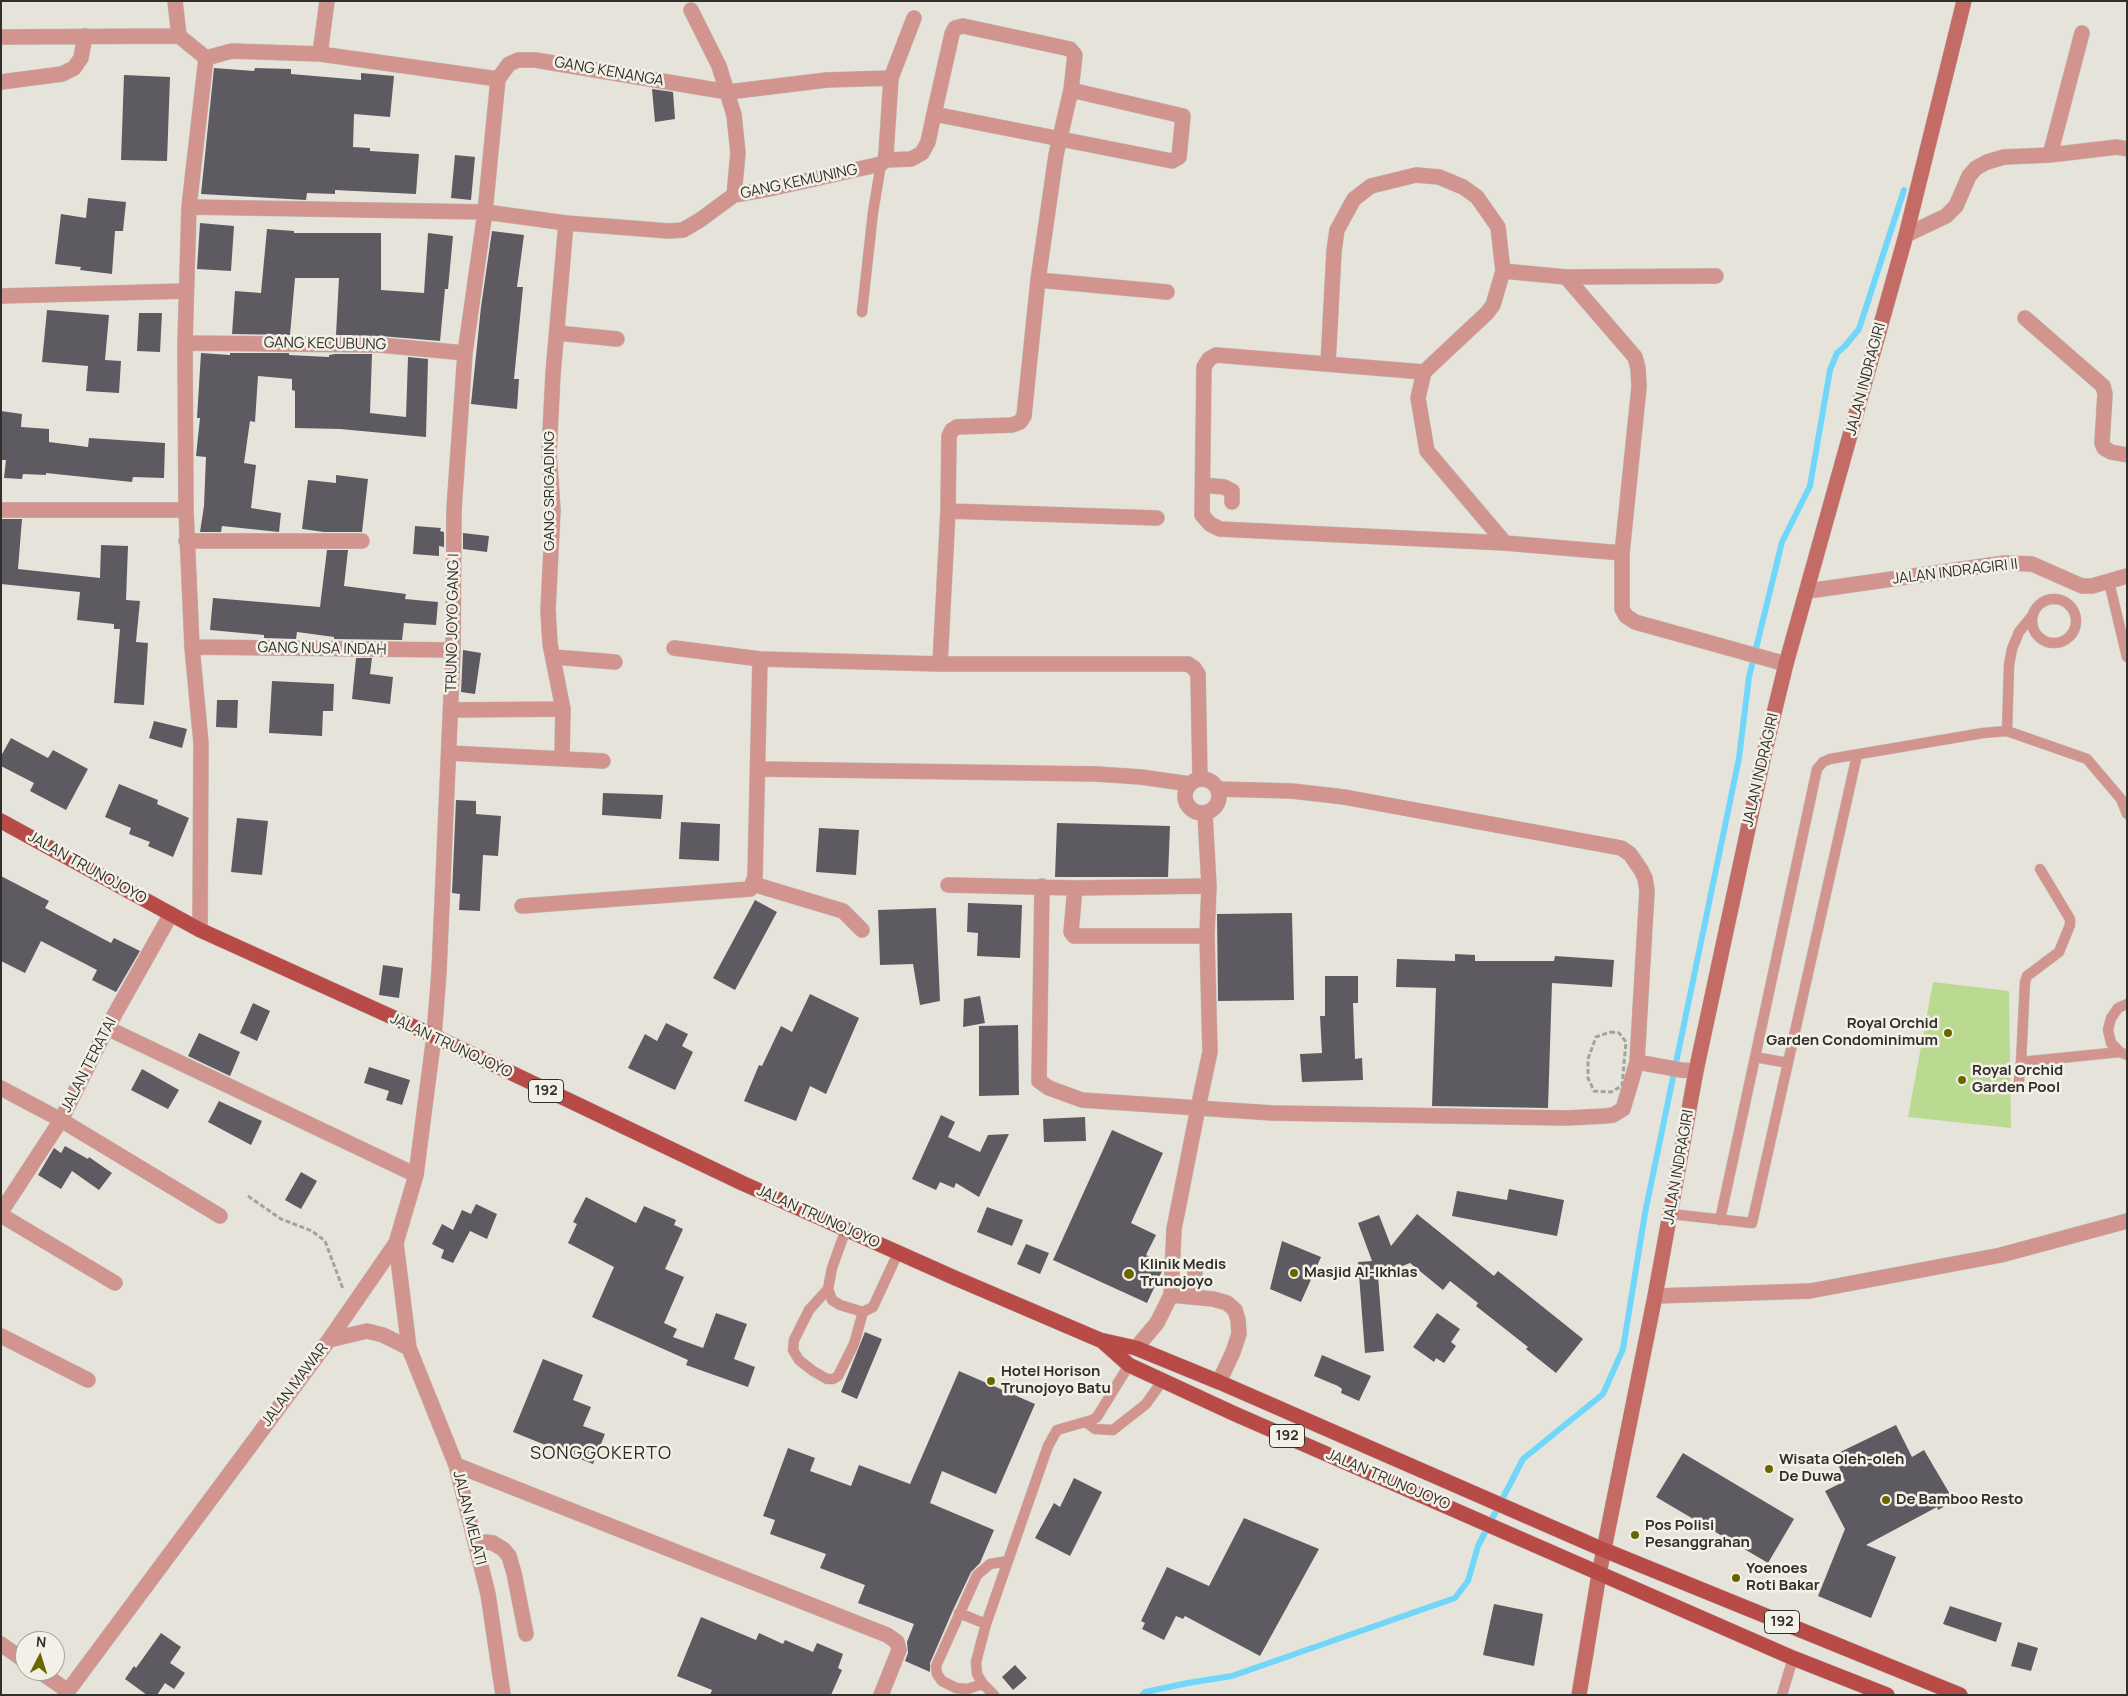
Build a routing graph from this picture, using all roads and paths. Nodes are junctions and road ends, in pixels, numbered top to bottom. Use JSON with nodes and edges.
{"nodes":[{"id":1,"x":175,"y":1,"type":"edge"},
{"id":2,"x":327,"y":1,"type":"edge"},
{"id":3,"x":1964,"y":1,"type":"edge"},
{"id":4,"x":691,"y":10,"type":"dead end"},
{"id":5,"x":914,"y":18,"type":"dead end"},
{"id":6,"x":2082,"y":33,"type":"dead end"},
{"id":7,"x":85,"y":36,"type":"junction"},
{"id":8,"x":179,"y":36,"type":"junction"},
{"id":9,"x":1,"y":37,"type":"edge"},
{"id":10,"x":320,"y":54,"type":"junction"},
{"id":11,"x":206,"y":58,"type":"junction"},
{"id":12,"x":891,"y":78,"type":"junction"},
{"id":13,"x":498,"y":79,"type":"junction"},
{"id":14,"x":1,"y":82,"type":"edge"},
{"id":15,"x":1071,"y":90,"type":"junction"},
{"id":16,"x":728,"y":92,"type":"junction"},
{"id":17,"x":934,"y":114,"type":"junction"},
{"id":18,"x":1061,"y":138,"type":"junction"},
{"id":19,"x":2127,"y":149,"type":"edge"},
{"id":20,"x":2050,"y":155,"type":"junction"},
{"id":21,"x":883,"y":162,"type":"junction"},
{"id":22,"x":734,"y":194,"type":"junction"},
{"id":23,"x":189,"y":207,"type":"junction"},
{"id":24,"x":485,"y":212,"type":"junction"},
{"id":25,"x":566,"y":223,"type":"junction"},
{"id":26,"x":1906,"y":234,"type":"junction"},
{"id":27,"x":1504,"y":272,"type":"junction"},
{"id":28,"x":1716,"y":276,"type":"dead end"},
{"id":29,"x":1566,"y":277,"type":"junction"},
{"id":30,"x":1038,"y":280,"type":"junction"},
{"id":31,"x":186,"y":291,"type":"junction"},
{"id":32,"x":1167,"y":292,"type":"dead end"},
{"id":33,"x":1,"y":296,"type":"edge"},
{"id":34,"x":862,"y":312,"type":"dead end"},
{"id":35,"x":2025,"y":318,"type":"dead end"},
{"id":36,"x":557,"y":333,"type":"junction"},
{"id":37,"x":618,"y":339,"type":"dead end"},
{"id":38,"x":185,"y":343,"type":"junction"},
{"id":39,"x":465,"y":353,"type":"junction"},
{"id":40,"x":1328,"y":364,"type":"junction"},
{"id":41,"x":1424,"y":372,"type":"junction"},
{"id":42,"x":2127,"y":455,"type":"edge"},
{"id":43,"x":1203,"y":485,"type":"junction"},
{"id":44,"x":1232,"y":502,"type":"dead end"},
{"id":45,"x":1,"y":510,"type":"edge"},
{"id":46,"x":186,"y":510,"type":"junction"},
{"id":47,"x":948,"y":511,"type":"junction"},
{"id":48,"x":1157,"y":518,"type":"dead end"},
{"id":49,"x":186,"y":541,"type":"junction"},
{"id":50,"x":362,"y":541,"type":"dead end"},
{"id":51,"x":1505,"y":543,"type":"junction"},
{"id":52,"x":1622,"y":553,"type":"junction"},
{"id":53,"x":2127,"y":576,"type":"edge"},
{"id":54,"x":2109,"y":582,"type":"junction"},
{"id":55,"x":1808,"y":591,"type":"junction"},
{"id":56,"x":2032,"y":616,"type":"junction"},
{"id":57,"x":192,"y":647,"type":"junction"},
{"id":58,"x":674,"y":648,"type":"dead end"},
{"id":59,"x":453,"y":650,"type":"junction"},
{"id":60,"x":554,"y":657,"type":"junction"},
{"id":61,"x":2127,"y":657,"type":"edge"},
{"id":62,"x":760,"y":659,"type":"junction"},
{"id":63,"x":615,"y":662,"type":"dead end"},
{"id":64,"x":940,"y":664,"type":"junction"},
{"id":65,"x":1786,"y":664,"type":"junction"},
{"id":66,"x":563,"y":709,"type":"junction"},
{"id":67,"x":451,"y":710,"type":"junction"},
{"id":68,"x":2007,"y":731,"type":"junction"},
{"id":69,"x":449,"y":753,"type":"junction"},
{"id":70,"x":1857,"y":755,"type":"junction"},
{"id":71,"x":562,"y":758,"type":"junction"},
{"id":72,"x":604,"y":761,"type":"dead end"},
{"id":73,"x":758,"y":769,"type":"junction"},
{"id":74,"x":1195,"y":781,"type":"junction"},
{"id":75,"x":1218,"y":789,"type":"junction"},
{"id":76,"x":1205,"y":814,"type":"junction"},
{"id":77,"x":2127,"y":814,"type":"edge"},
{"id":78,"x":1,"y":821,"type":"edge"},
{"id":79,"x":2040,"y":869,"type":"dead end"},
{"id":80,"x":753,"y":884,"type":"junction"},
{"id":81,"x":948,"y":885,"type":"dead end"},
{"id":82,"x":1042,"y":886,"type":"junction"},
{"id":83,"x":1209,"y":886,"type":"junction"},
{"id":84,"x":1074,"y":888,"type":"junction"},
{"id":85,"x":522,"y":906,"type":"dead end"},
{"id":86,"x":171,"y":914,"type":"junction"},
{"id":87,"x":200,"y":930,"type":"junction"},
{"id":88,"x":862,"y":930,"type":"dead end"},
{"id":89,"x":1207,"y":936,"type":"junction"},
{"id":90,"x":2127,"y":1004,"type":"edge"},
{"id":91,"x":107,"y":1028,"type":"junction"},
{"id":92,"x":434,"y":1036,"type":"junction"},
{"id":93,"x":1596,"y":1038,"type":"joint"},
{"id":94,"x":2123,"y":1054,"type":"edge"},
{"id":95,"x":1755,"y":1057,"type":"junction"},
{"id":96,"x":2021,"y":1062,"type":"junction"},
{"id":97,"x":1640,"y":1063,"type":"junction"},
{"id":98,"x":1788,"y":1063,"type":"junction"},
{"id":99,"x":1689,"y":1071,"type":"junction"},
{"id":100,"x":1,"y":1088,"type":"edge"},
{"id":101,"x":2018,"y":1089,"type":"dead end"},
{"id":102,"x":1198,"y":1108,"type":"junction"},
{"id":103,"x":61,"y":1120,"type":"junction"},
{"id":104,"x":416,"y":1175,"type":"junction"},
{"id":105,"x":248,"y":1196,"type":"dead end"},
{"id":106,"x":1,"y":1213,"type":"edge"},
{"id":107,"x":1671,"y":1214,"type":"junction"},
{"id":108,"x":220,"y":1216,"type":"dead end"},
{"id":109,"x":1720,"y":1220,"type":"junction"},
{"id":110,"x":2127,"y":1221,"type":"edge"},
{"id":111,"x":846,"y":1229,"type":"junction"},
{"id":112,"x":396,"y":1243,"type":"junction"},
{"id":113,"x":898,"y":1252,"type":"junction"},
{"id":114,"x":1195,"y":1269,"type":"dead end"},
{"id":115,"x":115,"y":1283,"type":"dead end"},
{"id":116,"x":828,"y":1289,"type":"junction"},
{"id":117,"x":1172,"y":1295,"type":"junction"},
{"id":118,"x":1655,"y":1296,"type":"junction"},
{"id":119,"x":1194,"y":1297,"type":"junction"},
{"id":120,"x":354,"y":1302,"type":"junction"},
{"id":121,"x":864,"y":1312,"type":"junction"},
{"id":122,"x":1,"y":1336,"type":"edge"},
{"id":123,"x":328,"y":1340,"type":"junction"},
{"id":124,"x":1100,"y":1340,"type":"junction"},
{"id":125,"x":409,"y":1348,"type":"junction"},
{"id":126,"x":1136,"y":1348,"type":"junction"},
{"id":127,"x":1129,"y":1365,"type":"junction"},
{"id":128,"x":88,"y":1380,"type":"dead end"},
{"id":129,"x":1163,"y":1380,"type":"junction"},
{"id":130,"x":1219,"y":1382,"type":"junction"},
{"id":131,"x":1086,"y":1422,"type":"junction"},
{"id":132,"x":456,"y":1465,"type":"junction"},
{"id":133,"x":476,"y":1544,"type":"junction"},
{"id":134,"x":1604,"y":1550,"type":"junction"},
{"id":135,"x":1008,"y":1561,"type":"junction"},
{"id":136,"x":1599,"y":1574,"type":"junction"},
{"id":137,"x":959,"y":1613,"type":"junction"},
{"id":138,"x":986,"y":1624,"type":"junction"},
{"id":139,"x":526,"y":1634,"type":"dead end"},
{"id":140,"x":1,"y":1644,"type":"edge"},
{"id":141,"x":15,"y":1654,"type":"edge"},
{"id":142,"x":1793,"y":1658,"type":"junction"},
{"id":143,"x":51,"y":1681,"type":"edge"},
{"id":144,"x":983,"y":1684,"type":"junction"},
{"id":145,"x":66,"y":1693,"type":"edge"},
{"id":146,"x":503,"y":1695,"type":"edge"},
{"id":147,"x":881,"y":1695,"type":"edge"},
{"id":148,"x":994,"y":1695,"type":"edge"},
{"id":149,"x":1579,"y":1695,"type":"edge"},
{"id":150,"x":1782,"y":1695,"type":"edge"},
{"id":151,"x":1887,"y":1695,"type":"edge"},
{"id":152,"x":1960,"y":1695,"type":"edge"}],
"edges":[{"from":1,"to":8,"type":"street"},
{"from":2,"to":10,"type":"street"},
{"from":3,"to":26,"type":"street","name":"JALAN INDRAGIRI"},
{"from":4,"to":16,"type":"street"},
{"from":5,"to":12,"type":"street"},
{"from":6,"to":20,"type":"street"},
{"from":7,"to":8,"type":"street"},
{"from":7,"to":9,"type":"street"},
{"from":7,"to":14,"type":"street"},
{"from":8,"to":11,"type":"street"},
{"from":10,"to":11,"type":"street"},
{"from":10,"to":13,"type":"street"},
{"from":11,"to":23,"type":"street"},
{"from":12,"to":16,"type":"street","name":"GANG KENANGA"},
{"from":12,"to":21,"type":"street"},
{"from":13,"to":16,"type":"street","name":"GANG KENANGA"},
{"from":13,"to":24,"type":"street","name":"TRUNO JOYO GANG I"},
{"from":15,"to":17,"type":"street"},
{"from":15,"to":18,"type":"street"},
{"from":15,"to":18,"type":"street"},
{"from":16,"to":22,"type":"street"},
{"from":17,"to":18,"type":"street"},
{"from":17,"to":21,"type":"street","name":"GANG KEMUNING"},
{"from":18,"to":30,"type":"street"},
{"from":19,"to":20,"type":"street"},
{"from":20,"to":26,"type":"street"},
{"from":21,"to":22,"type":"street","name":"GANG KEMUNING"},
{"from":21,"to":34,"type":"lane"},
{"from":22,"to":25,"type":"street","name":"GANG KEMUNING"},
{"from":23,"to":24,"type":"street","name":"GANG KEMUNING"},
{"from":23,"to":31,"type":"street"},
{"from":24,"to":25,"type":"street","name":"GANG KEMUNING"},
{"from":24,"to":39,"type":"street","name":"TRUNO JOYO GANG I"},
{"from":25,"to":36,"type":"street","name":"GANG SRIGADING"},
{"from":26,"to":55,"type":"street","name":"JALAN INDRAGIRI"},
{"from":27,"to":29,"type":"street"},
{"from":27,"to":40,"type":"street"},
{"from":27,"to":41,"type":"street"},
{"from":28,"to":29,"type":"street"},
{"from":29,"to":52,"type":"street"},
{"from":30,"to":32,"type":"street"},
{"from":30,"to":47,"type":"street"},
{"from":31,"to":33,"type":"street"},
{"from":31,"to":38,"type":"street"},
{"from":35,"to":42,"type":"street"},
{"from":36,"to":37,"type":"street"},
{"from":36,"to":60,"type":"street","name":"GANG SRIGADING"},
{"from":38,"to":39,"type":"street","name":"GANG KECUBUNG"},
{"from":38,"to":46,"type":"street"},
{"from":39,"to":59,"type":"street","name":"TRUNO JOYO GANG I"},
{"from":40,"to":41,"type":"street"},
{"from":40,"to":43,"type":"street"},
{"from":41,"to":51,"type":"street"},
{"from":43,"to":44,"type":"street"},
{"from":43,"to":51,"type":"street"},
{"from":45,"to":46,"type":"street"},
{"from":46,"to":49,"type":"street"},
{"from":47,"to":48,"type":"street"},
{"from":47,"to":64,"type":"street"},
{"from":49,"to":50,"type":"street"},
{"from":49,"to":57,"type":"street"},
{"from":51,"to":52,"type":"street"},
{"from":52,"to":65,"type":"street"},
{"from":53,"to":54,"type":"street","name":"JALAN INDRAGIRI II"},
{"from":54,"to":55,"type":"street","name":"JALAN INDRAGIRI II"},
{"from":54,"to":61,"type":"lane"},
{"from":55,"to":65,"type":"street","name":"JALAN INDRAGIRI"},
{"from":56,"to":56,"type":"lane"},
{"from":56,"to":68,"type":"lane"},
{"from":57,"to":59,"type":"street","name":"GANG NUSA INDAH"},
{"from":57,"to":87,"type":"street"},
{"from":58,"to":62,"type":"street"},
{"from":59,"to":67,"type":"street","name":"TRUNO JOYO GANG I"},
{"from":60,"to":63,"type":"street"},
{"from":60,"to":66,"type":"street","name":"GANG SRIGADING"},
{"from":62,"to":64,"type":"street"},
{"from":62,"to":73,"type":"street"},
{"from":64,"to":74,"type":"street"},
{"from":65,"to":99,"type":"street","name":"JALAN INDRAGIRI"},
{"from":66,"to":67,"type":"street"},
{"from":66,"to":71,"type":"street","name":"GANG SRIGADING"},
{"from":67,"to":69,"type":"street","name":"TRUNO JOYO GANG I"},
{"from":68,"to":70,"type":"lane"},
{"from":68,"to":77,"type":"lane"},
{"from":69,"to":71,"type":"street"},
{"from":69,"to":92,"type":"street","name":"TRUNO JOYO GANG I"},
{"from":70,"to":95,"type":"lane"},
{"from":70,"to":98,"type":"lane"},
{"from":71,"to":72,"type":"street"},
{"from":73,"to":74,"type":"street"},
{"from":73,"to":80,"type":"street"},
{"from":74,"to":75,"type":"street"},
{"from":74,"to":76,"type":"street"},
{"from":75,"to":76,"type":"street"},
{"from":75,"to":97,"type":"street"},
{"from":76,"to":83,"type":"street"},
{"from":78,"to":86,"type":"main road","name":"JALAN TRUNOJOYO","number":"192"},
{"from":79,"to":96,"type":"lane"},
{"from":80,"to":85,"type":"street"},
{"from":80,"to":88,"type":"street"},
{"from":81,"to":82,"type":"street"},
{"from":82,"to":84,"type":"street"},
{"from":82,"to":102,"type":"street"},
{"from":83,"to":84,"type":"street"},
{"from":83,"to":89,"type":"street"},
{"from":84,"to":89,"type":"street"},
{"from":86,"to":87,"type":"main road","name":"JALAN TRUNOJOYO","number":"192"},
{"from":86,"to":91,"type":"street","name":"JALAN TERATAI"},
{"from":87,"to":92,"type":"main road","name":"JALAN TRUNOJOYO","number":"192"},
{"from":89,"to":102,"type":"street"},
{"from":90,"to":94,"type":"lane"},
{"from":91,"to":103,"type":"street","name":"JALAN TERATAI"},
{"from":91,"to":104,"type":"street"},
{"from":92,"to":104,"type":"street","name":"JALAN MAWAR"},
{"from":92,"to":111,"type":"main road","name":"JALAN TRUNOJOYO","number":"192"},
{"from":93,"to":93,"type":"path"},
{"from":94,"to":96,"type":"lane"},
{"from":95,"to":98,"type":"lane"},
{"from":95,"to":109,"type":"lane"},
{"from":96,"to":101,"type":"lane"},
{"from":97,"to":99,"type":"street"},
{"from":97,"to":102,"type":"street"},
{"from":98,"to":109,"type":"lane"},
{"from":99,"to":107,"type":"street","name":"JALAN INDRAGIRI"},
{"from":100,"to":103,"type":"street"},
{"from":102,"to":117,"type":"street"},
{"from":103,"to":106,"type":"street","name":"JALAN TERATAI"},
{"from":103,"to":108,"type":"street"},
{"from":104,"to":112,"type":"street","name":"JALAN MAWAR"},
{"from":105,"to":120,"type":"path"},
{"from":106,"to":115,"type":"street"},
{"from":107,"to":109,"type":"lane"},
{"from":107,"to":118,"type":"street","name":"JALAN INDRAGIRI"},
{"from":110,"to":118,"type":"street"},
{"from":111,"to":113,"type":"main road","name":"JALAN TRUNOJOYO","number":"192"},
{"from":111,"to":116,"type":"lane"},
{"from":112,"to":120,"type":"street","name":"JALAN MAWAR"},
{"from":112,"to":125,"type":"street","name":"JALAN MELATI"},
{"from":113,"to":121,"type":"lane"},
{"from":113,"to":124,"type":"main road","name":"JALAN TRUNOJOYO","number":"192"},
{"from":114,"to":119,"type":"street"},
{"from":116,"to":121,"type":"lane"},
{"from":116,"to":121,"type":"lane"},
{"from":117,"to":119,"type":"street"},
{"from":117,"to":126,"type":"street"},
{"from":118,"to":134,"type":"street","name":"JALAN INDRAGIRI"},
{"from":119,"to":130,"type":"street"},
{"from":120,"to":123,"type":"street","name":"JALAN MAWAR"},
{"from":122,"to":128,"type":"street"},
{"from":123,"to":125,"type":"street"},
{"from":123,"to":145,"type":"street","name":"JALAN MAWAR"},
{"from":124,"to":126,"type":"main road","name":"JALAN TRUNOJOYO","number":"192"},
{"from":124,"to":127,"type":"main road","name":"JALAN TRUNOJOYO","number":"192"},
{"from":125,"to":132,"type":"street","name":"JALAN MELATI"},
{"from":126,"to":130,"type":"main road","name":"JALAN TRUNOJOYO","number":"192"},
{"from":127,"to":129,"type":"main road","name":"JALAN TRUNOJOYO","number":"192"},
{"from":127,"to":131,"type":"lane"},
{"from":129,"to":131,"type":"lane"},
{"from":129,"to":136,"type":"main road","name":"JALAN TRUNOJOYO","number":"192"},
{"from":130,"to":134,"type":"main road","name":"JALAN TRUNOJOYO","number":"192"},
{"from":131,"to":135,"type":"lane"},
{"from":132,"to":133,"type":"street","name":"JALAN MELATI"},
{"from":132,"to":147,"type":"street"},
{"from":133,"to":139,"type":"street"},
{"from":133,"to":146,"type":"street","name":"JALAN MELATI"},
{"from":134,"to":136,"type":"street","name":"JALAN INDRAGIRI"},
{"from":134,"to":152,"type":"main road","number":"192"},
{"from":135,"to":137,"type":"lane"},
{"from":135,"to":138,"type":"lane"},
{"from":136,"to":142,"type":"main road","number":"192"},
{"from":136,"to":149,"type":"street","name":"JALAN INDRAGIRI"},
{"from":137,"to":138,"type":"lane"},
{"from":137,"to":144,"type":"lane"},
{"from":138,"to":144,"type":"lane"},
{"from":140,"to":141,"type":"street"},
{"from":142,"to":150,"type":"lane"},
{"from":142,"to":151,"type":"main road","number":"192"},
{"from":143,"to":145,"type":"street"},
{"from":144,"to":148,"type":"lane"}]}
